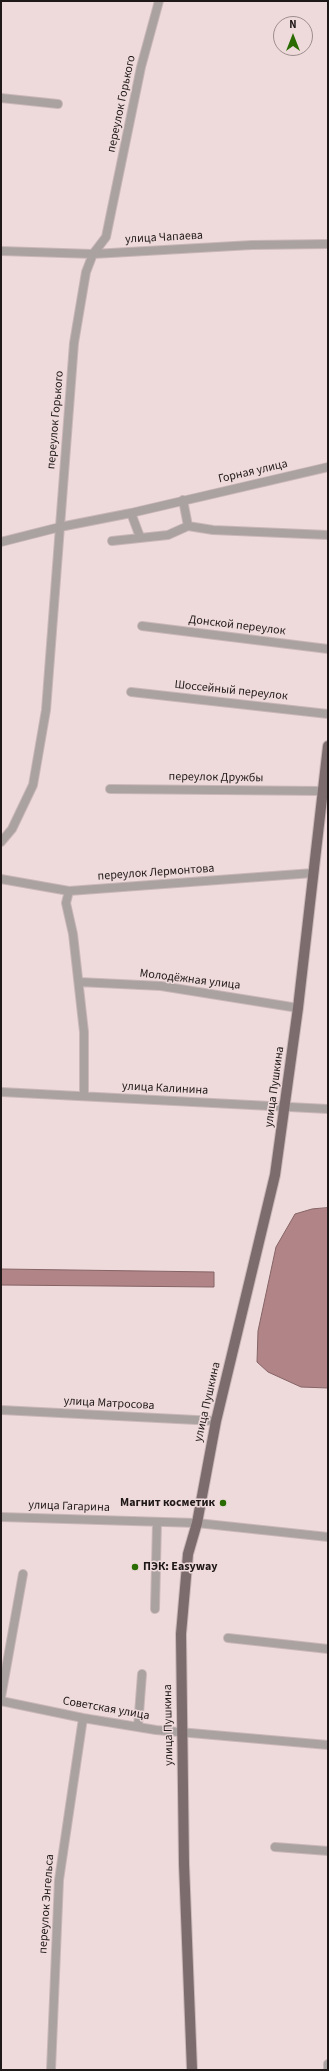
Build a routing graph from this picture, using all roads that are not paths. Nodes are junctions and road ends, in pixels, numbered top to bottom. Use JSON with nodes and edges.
{"nodes":[{"id":1,"x":159,"y":1,"type":"edge"},
{"id":2,"x":1,"y":98,"type":"edge"},
{"id":3,"x":58,"y":104,"type":"dead end"},
{"id":4,"x":328,"y":244,"type":"edge"},
{"id":5,"x":1,"y":251,"type":"edge"},
{"id":6,"x":93,"y":254,"type":"junction"},
{"id":7,"x":328,"y":467,"type":"edge"},
{"id":8,"x":183,"y":500,"type":"junction"},
{"id":9,"x":131,"y":513,"type":"junction"},
{"id":10,"x":188,"y":526,"type":"junction"},
{"id":11,"x":60,"y":527,"type":"junction"},
{"id":12,"x":328,"y":535,"type":"edge"},
{"id":13,"x":140,"y":537,"type":"junction"},
{"id":14,"x":112,"y":541,"type":"dead end"},
{"id":15,"x":1,"y":542,"type":"edge"},
{"id":16,"x":142,"y":626,"type":"dead end"},
{"id":17,"x":328,"y":648,"type":"edge"},
{"id":18,"x":131,"y":692,"type":"dead end"},
{"id":19,"x":328,"y":714,"type":"edge"},
{"id":20,"x":328,"y":746,"type":"edge"},
{"id":21,"x":110,"y":789,"type":"dead end"},
{"id":22,"x":323,"y":792,"type":"junction"},
{"id":23,"x":1,"y":842,"type":"edge"},
{"id":24,"x":313,"y":873,"type":"junction"},
{"id":25,"x":1,"y":879,"type":"edge"},
{"id":26,"x":68,"y":891,"type":"junction"},
{"id":27,"x":79,"y":982,"type":"junction"},
{"id":28,"x":298,"y":1008,"type":"junction"},
{"id":29,"x":1,"y":1092,"type":"edge"},
{"id":30,"x":84,"y":1096,"type":"junction"},
{"id":31,"x":286,"y":1108,"type":"junction"},
{"id":32,"x":328,"y":1109,"type":"edge"},
{"id":33,"x":1,"y":1410,"type":"edge"},
{"id":34,"x":216,"y":1421,"type":"junction"},
{"id":35,"x":1,"y":1517,"type":"edge"},
{"id":36,"x":157,"y":1522,"type":"junction"},
{"id":37,"x":197,"y":1523,"type":"junction"},
{"id":38,"x":328,"y":1537,"type":"edge"},
{"id":39,"x":23,"y":1574,"type":"dead end"},
{"id":40,"x":155,"y":1609,"type":"dead end"},
{"id":41,"x":228,"y":1638,"type":"dead end"},
{"id":42,"x":328,"y":1649,"type":"edge"},
{"id":43,"x":142,"y":1674,"type":"dead end"},
{"id":44,"x":1,"y":1697,"type":"edge"},
{"id":45,"x":1,"y":1701,"type":"edge"},
{"id":46,"x":83,"y":1718,"type":"junction"},
{"id":47,"x":138,"y":1727,"type":"junction"},
{"id":48,"x":182,"y":1733,"type":"junction"},
{"id":49,"x":328,"y":1745,"type":"edge"},
{"id":50,"x":275,"y":1847,"type":"dead end"},
{"id":51,"x":328,"y":1851,"type":"edge"},
{"id":52,"x":328,"y":2064,"type":"edge"},
{"id":53,"x":51,"y":2070,"type":"edge"},
{"id":54,"x":192,"y":2070,"type":"edge"},
{"id":55,"x":328,"y":2070,"type":"edge"}],
"edges":[{"from":1,"to":6,"type":"street","name":"переулок Горького"},
{"from":2,"to":3,"type":"street"},
{"from":4,"to":6,"type":"street","name":"улица Чапаева"},
{"from":5,"to":6,"type":"street","name":"улица Чапаева"},
{"from":6,"to":11,"type":"street","name":"переулок Горького"},
{"from":7,"to":8,"type":"street","name":"Горная улица"},
{"from":8,"to":9,"type":"street","name":"Горная улица"},
{"from":8,"to":10,"type":"street"},
{"from":9,"to":11,"type":"street","name":"Горная улица"},
{"from":9,"to":13,"type":"street"},
{"from":10,"to":12,"type":"street"},
{"from":10,"to":13,"type":"street"},
{"from":11,"to":15,"type":"street","name":"Горная улица"},
{"from":11,"to":23,"type":"street","name":"переулок Горького"},
{"from":13,"to":14,"type":"street"},
{"from":16,"to":17,"type":"street","name":"Донской переулок"},
{"from":18,"to":19,"type":"street","name":"Шоссейный переулок"},
{"from":20,"to":22,"type":"main road","name":"улица Пушкина"},
{"from":21,"to":22,"type":"street","name":"переулок Дружбы"},
{"from":22,"to":24,"type":"main road","name":"улица Пушкина"},
{"from":24,"to":26,"type":"street","name":"переулок Лермонтова"},
{"from":24,"to":28,"type":"main road","name":"улица Пушкина"},
{"from":25,"to":26,"type":"street","name":"переулок Лермонтова"},
{"from":26,"to":27,"type":"street"},
{"from":27,"to":28,"type":"street","name":"Молодёжная улица"},
{"from":27,"to":30,"type":"street"},
{"from":28,"to":31,"type":"main road","name":"улица Пушкина"},
{"from":29,"to":30,"type":"street","name":"улица Калинина"},
{"from":30,"to":31,"type":"street","name":"улица Калинина"},
{"from":31,"to":32,"type":"street","name":"улица Калинина"},
{"from":31,"to":34,"type":"main road","name":"улица Пушкина"},
{"from":33,"to":34,"type":"street","name":"улица Матросова"},
{"from":34,"to":37,"type":"main road","name":"улица Пушкина"},
{"from":35,"to":36,"type":"street","name":"улица Гагарина"},
{"from":36,"to":37,"type":"street","name":"улица Гагарина"},
{"from":36,"to":40,"type":"street"},
{"from":37,"to":38,"type":"street","name":"улица Гагарина"},
{"from":37,"to":48,"type":"main road","name":"улица Пушкина"},
{"from":39,"to":44,"type":"street"},
{"from":41,"to":42,"type":"street"},
{"from":43,"to":47,"type":"street"},
{"from":45,"to":46,"type":"street","name":"Советская улица"},
{"from":46,"to":47,"type":"street","name":"Советская улица"},
{"from":46,"to":53,"type":"street","name":"переулок Энгельса"},
{"from":47,"to":48,"type":"street","name":"Советская улица"},
{"from":48,"to":49,"type":"street","name":"Советская улица"},
{"from":48,"to":54,"type":"main road","name":"улица Пушкина"},
{"from":50,"to":51,"type":"street"},
{"from":52,"to":55,"type":"street"}]}
